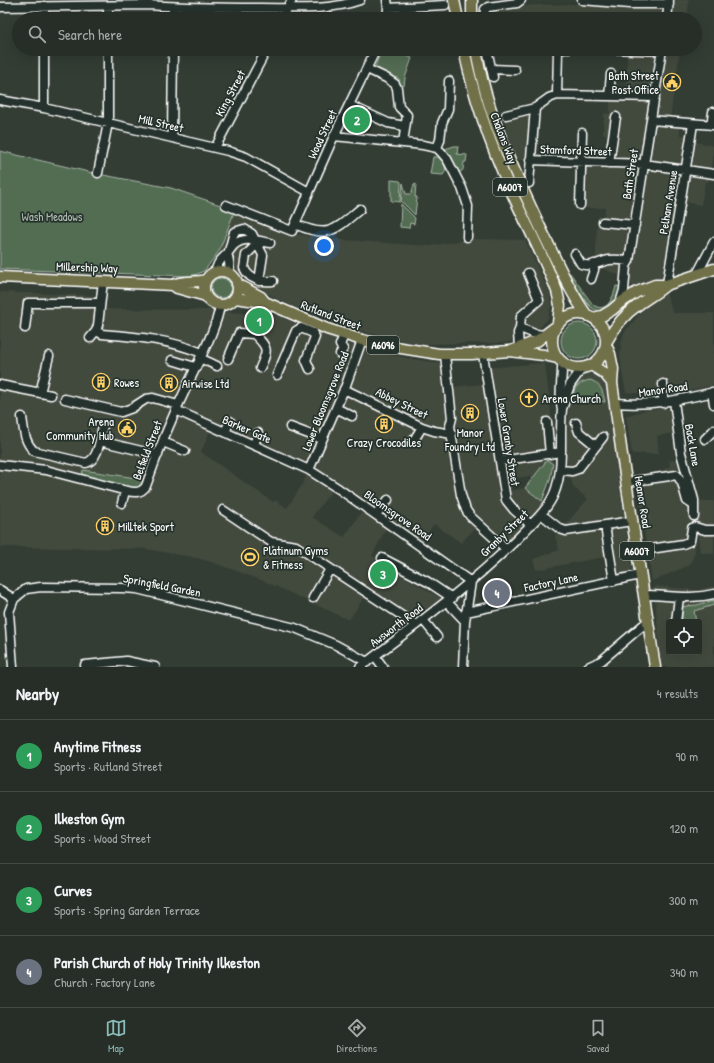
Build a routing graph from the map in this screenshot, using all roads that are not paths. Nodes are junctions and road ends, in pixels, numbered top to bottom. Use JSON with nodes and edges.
{"nodes":[{"id":1,"x":292,"y":0,"type":"edge"},
{"id":2,"x":360,"y":0,"type":"edge"},
{"id":3,"x":472,"y":0,"type":"edge"},
{"id":4,"x":522,"y":0,"type":"edge"},
{"id":5,"x":582,"y":0,"type":"edge"},
{"id":6,"x":669,"y":2,"type":"edge"},
{"id":7,"x":150,"y":3,"type":"edge"},
{"id":8,"x":427,"y":3,"type":"edge"},
{"id":9,"x":449,"y":3,"type":"edge"},
{"id":10,"x":221,"y":4,"type":"edge"},
{"id":11,"x":387,"y":4,"type":"edge"},
{"id":12,"x":44,"y":6,"type":"junction"},
{"id":13,"x":108,"y":6,"type":"junction"},
{"id":14,"x":0,"y":7,"type":"edge"},
{"id":15,"x":173,"y":7,"type":"junction"},
{"id":16,"x":288,"y":8,"type":"junction"},
{"id":17,"x":44,"y":12,"type":"edge"},
{"id":18,"x":108,"y":12,"type":"edge"},
{"id":19,"x":173,"y":12,"type":"edge"},
{"id":20,"x":286,"y":12,"type":"edge"},
{"id":21,"x":454,"y":12,"type":"edge"},
{"id":22,"x":472,"y":12,"type":"edge"},
{"id":23,"x":485,"y":12,"type":"edge"},
{"id":24,"x":668,"y":12,"type":"edge"},
{"id":25,"x":44,"y":56,"type":"edge"},
{"id":26,"x":108,"y":56,"type":"edge"},
{"id":27,"x":173,"y":56,"type":"edge"},
{"id":28,"x":263,"y":56,"type":"edge"},
{"id":29,"x":373,"y":56,"type":"edge"},
{"id":30,"x":466,"y":56,"type":"edge"},
{"id":31,"x":477,"y":56,"type":"edge"},
{"id":32,"x":489,"y":56,"type":"edge"},
{"id":33,"x":557,"y":56,"type":"edge"},
{"id":34,"x":661,"y":56,"type":"edge"},
{"id":35,"x":367,"y":68,"type":"junction"},
{"id":36,"x":515,"y":70,"type":"dead end"},
{"id":37,"x":611,"y":74,"type":"dead end"},
{"id":38,"x":449,"y":81,"type":"dead end"},
{"id":39,"x":557,"y":95,"type":"junction"},
{"id":40,"x":608,"y":96,"type":"junction"},
{"id":41,"x":654,"y":97,"type":"junction"},
{"id":42,"x":0,"y":100,"type":"edge"},
{"id":43,"x":349,"y":105,"type":"junction"},
{"id":44,"x":44,"y":108,"type":"junction"},
{"id":45,"x":534,"y":108,"type":"junction"},
{"id":46,"x":712,"y":112,"type":"dead end"},
{"id":47,"x":506,"y":115,"type":"dead end"},
{"id":48,"x":616,"y":117,"type":"dead end"},
{"id":49,"x":651,"y":120,"type":"junction"},
{"id":50,"x":108,"y":123,"type":"junction"},
{"id":51,"x":693,"y":124,"type":"junction"},
{"id":52,"x":713,"y":125,"type":"edge"},
{"id":53,"x":405,"y":126,"type":"junction"},
{"id":54,"x":582,"y":133,"type":"dead end"},
{"id":55,"x":334,"y":136,"type":"junction"},
{"id":56,"x":172,"y":138,"type":"junction"},
{"id":57,"x":403,"y":143,"type":"junction"},
{"id":58,"x":215,"y":148,"type":"junction"},
{"id":59,"x":437,"y":148,"type":"junction"},
{"id":60,"x":530,"y":160,"type":"junction"},
{"id":61,"x":582,"y":161,"type":"junction"},
{"id":62,"x":609,"y":163,"type":"junction"},
{"id":63,"x":644,"y":164,"type":"junction"},
{"id":64,"x":686,"y":170,"type":"junction"},
{"id":65,"x":98,"y":173,"type":"dead end"},
{"id":66,"x":714,"y":174,"type":"edge"},
{"id":67,"x":529,"y":183,"type":"dead end"},
{"id":68,"x":309,"y":192,"type":"junction"},
{"id":69,"x":226,"y":205,"type":"dead end"},
{"id":70,"x":580,"y":205,"type":"dead end"},
{"id":71,"x":360,"y":209,"type":"dead end"},
{"id":72,"x":603,"y":222,"type":"dead end"},
{"id":73,"x":635,"y":225,"type":"junction"},
{"id":74,"x":293,"y":227,"type":"junction"},
{"id":75,"x":467,"y":237,"type":"dead end"},
{"id":76,"x":255,"y":241,"type":"junction"},
{"id":77,"x":714,"y":242,"type":"edge"},
{"id":78,"x":270,"y":243,"type":"dead end"},
{"id":79,"x":228,"y":252,"type":"junction"},
{"id":80,"x":576,"y":254,"type":"dead end"},
{"id":81,"x":629,"y":261,"type":"junction"},
{"id":82,"x":594,"y":264,"type":"junction"},
{"id":83,"x":714,"y":269,"type":"edge"},
{"id":84,"x":214,"y":272,"type":"junction"},
{"id":85,"x":528,"y":273,"type":"dead end"},
{"id":86,"x":230,"y":274,"type":"junction"},
{"id":87,"x":697,"y":274,"type":"junction"},
{"id":88,"x":0,"y":277,"type":"edge"},
{"id":89,"x":591,"y":279,"type":"dead end"},
{"id":90,"x":206,"y":280,"type":"junction"},
{"id":91,"x":103,"y":281,"type":"junction"},
{"id":92,"x":259,"y":281,"type":"junction"},
{"id":93,"x":274,"y":281,"type":"dead end"},
{"id":94,"x":237,"y":284,"type":"junction"},
{"id":95,"x":173,"y":285,"type":"junction"},
{"id":96,"x":666,"y":285,"type":"junction"},
{"id":97,"x":206,"y":296,"type":"junction"},
{"id":98,"x":235,"y":298,"type":"junction"},
{"id":99,"x":265,"y":302,"type":"junction"},
{"id":100,"x":100,"y":303,"type":"junction"},
{"id":101,"x":620,"y":303,"type":"junction"},
{"id":102,"x":220,"y":305,"type":"junction"},
{"id":103,"x":590,"y":316,"type":"junction"},
{"id":104,"x":25,"y":328,"type":"dead end"},
{"id":105,"x":520,"y":328,"type":"junction"},
{"id":106,"x":553,"y":329,"type":"junction"},
{"id":107,"x":96,"y":331,"type":"junction"},
{"id":108,"x":344,"y":335,"type":"junction"},
{"id":109,"x":90,"y":338,"type":"dead end"},
{"id":110,"x":362,"y":340,"type":"junction"},
{"id":111,"x":607,"y":343,"type":"junction"},
{"id":112,"x":519,"y":347,"type":"junction"},
{"id":113,"x":509,"y":352,"type":"junction"},
{"id":114,"x":340,"y":354,"type":"dead end"},
{"id":115,"x":483,"y":354,"type":"junction"},
{"id":116,"x":446,"y":355,"type":"junction"},
{"id":117,"x":49,"y":356,"type":"dead end"},
{"id":118,"x":201,"y":356,"type":"junction"},
{"id":119,"x":228,"y":359,"type":"dead end"},
{"id":120,"x":172,"y":360,"type":"dead end"},
{"id":121,"x":559,"y":360,"type":"junction"},
{"id":122,"x":217,"y":366,"type":"dead end"},
{"id":123,"x":587,"y":366,"type":"junction"},
{"id":124,"x":195,"y":367,"type":"junction"},
{"id":125,"x":260,"y":368,"type":"dead end"},
{"id":126,"x":310,"y":368,"type":"dead end"},
{"id":127,"x":277,"y":375,"type":"dead end"},
{"id":128,"x":612,"y":383,"type":"junction"},
{"id":129,"x":663,"y":384,"type":"dead end"},
{"id":130,"x":0,"y":385,"type":"edge"},
{"id":131,"x":358,"y":385,"type":"dead end"},
{"id":132,"x":347,"y":388,"type":"junction"},
{"id":133,"x":713,"y":392,"type":"edge"},
{"id":134,"x":40,"y":393,"type":"junction"},
{"id":135,"x":51,"y":395,"type":"tunnel mouth"},
{"id":136,"x":65,"y":399,"type":"tunnel mouth"},
{"id":137,"x":674,"y":401,"type":"junction"},
{"id":138,"x":615,"y":403,"type":"junction"},
{"id":139,"x":663,"y":403,"type":"junction"},
{"id":140,"x":714,"y":404,"type":"edge"},
{"id":141,"x":177,"y":407,"type":"junction"},
{"id":142,"x":336,"y":408,"type":"junction"},
{"id":143,"x":562,"y":409,"type":"junction"},
{"id":144,"x":352,"y":416,"type":"dead end"},
{"id":145,"x":22,"y":417,"type":"dead end"},
{"id":146,"x":230,"y":421,"type":"dead end"},
{"id":147,"x":547,"y":422,"type":"dead end"},
{"id":148,"x":576,"y":423,"type":"dead end"},
{"id":149,"x":103,"y":426,"type":"dead end"},
{"id":150,"x":290,"y":426,"type":"dead end"},
{"id":151,"x":422,"y":427,"type":"junction"},
{"id":152,"x":714,"y":430,"type":"edge"},
{"id":153,"x":225,"y":432,"type":"junction"},
{"id":154,"x":258,"y":433,"type":"dead end"},
{"id":155,"x":452,"y":434,"type":"junction"},
{"id":156,"x":603,"y":437,"type":"dead end"},
{"id":157,"x":705,"y":439,"type":"dead end"},
{"id":158,"x":322,"y":440,"type":"junction"},
{"id":159,"x":414,"y":440,"type":"dead end"},
{"id":160,"x":100,"y":441,"type":"junction"},
{"id":161,"x":163,"y":442,"type":"junction"},
{"id":162,"x":254,"y":445,"type":"junction"},
{"id":163,"x":596,"y":446,"type":"junction"},
{"id":164,"x":184,"y":451,"type":"dead end"},
{"id":165,"x":561,"y":452,"type":"junction"},
{"id":166,"x":550,"y":454,"type":"junction"},
{"id":167,"x":158,"y":455,"type":"junction"},
{"id":168,"x":500,"y":461,"type":"junction"},
{"id":169,"x":0,"y":465,"type":"edge"},
{"id":170,"x":309,"y":470,"type":"junction"},
{"id":171,"x":561,"y":470,"type":"junction"},
{"id":172,"x":626,"y":482,"type":"junction"},
{"id":173,"x":125,"y":491,"type":"junction"},
{"id":174,"x":388,"y":500,"type":"dead end"},
{"id":175,"x":122,"y":503,"type":"dead end"},
{"id":176,"x":693,"y":505,"type":"junction"},
{"id":177,"x":223,"y":510,"type":"dead end"},
{"id":178,"x":541,"y":514,"type":"junction"},
{"id":179,"x":376,"y":515,"type":"junction"},
{"id":180,"x":632,"y":521,"type":"junction"},
{"id":181,"x":531,"y":525,"type":"junction"},
{"id":182,"x":695,"y":525,"type":"junction"},
{"id":183,"x":714,"y":530,"type":"edge"},
{"id":184,"x":606,"y":532,"type":"dead end"},
{"id":185,"x":506,"y":549,"type":"junction"},
{"id":186,"x":637,"y":551,"type":"junction"},
{"id":187,"x":382,"y":558,"type":"dead end"},
{"id":188,"x":330,"y":569,"type":"junction"},
{"id":189,"x":640,"y":575,"type":"junction"},
{"id":190,"x":614,"y":581,"type":"junction"},
{"id":191,"x":471,"y":582,"type":"junction"},
{"id":192,"x":0,"y":590,"type":"edge"},
{"id":193,"x":714,"y":594,"type":"edge"},
{"id":194,"x":644,"y":595,"type":"junction"},
{"id":195,"x":679,"y":597,"type":"junction"},
{"id":196,"x":313,"y":598,"type":"dead end"},
{"id":197,"x":14,"y":599,"type":"junction"},
{"id":198,"x":449,"y":600,"type":"junction"},
{"id":199,"x":466,"y":612,"type":"junction"},
{"id":200,"x":676,"y":619,"type":"edge"},
{"id":201,"x":465,"y":621,"type":"junction"},
{"id":202,"x":648,"y":621,"type":"junction"},
{"id":203,"x":419,"y":622,"type":"junction"},
{"id":204,"x":437,"y":637,"type":"dead end"},
{"id":205,"x":375,"y":656,"type":"junction"},
{"id":206,"x":364,"y":665,"type":"edge"},
{"id":207,"x":13,"y":667,"type":"edge"},
{"id":208,"x":85,"y":667,"type":"edge"},
{"id":209,"x":155,"y":667,"type":"edge"},
{"id":210,"x":383,"y":667,"type":"edge"},
{"id":211,"x":463,"y":667,"type":"edge"},
{"id":212,"x":588,"y":667,"type":"edge"},
{"id":213,"x":655,"y":667,"type":"edge"}],
"edges":[{"from":1,"to":16,"type":"street"},
{"from":2,"to":16,"type":"street"},
{"from":3,"to":22,"type":"main road"},
{"from":4,"to":23,"type":"street"},
{"from":5,"to":6,"type":"street"},
{"from":6,"to":24,"type":"street"},
{"from":7,"to":13,"type":"street"},
{"from":7,"to":15,"type":"street"},
{"from":8,"to":9,"type":"street"},
{"from":8,"to":11,"type":"street"},
{"from":9,"to":21,"type":"main road"},
{"from":10,"to":15,"type":"street"},
{"from":10,"to":16,"type":"street"},
{"from":12,"to":13,"type":"street"},
{"from":12,"to":14,"type":"street"},
{"from":12,"to":17,"type":"street"},
{"from":13,"to":18,"type":"street"},
{"from":15,"to":19,"type":"street"},
{"from":16,"to":20,"type":"street"},
{"from":25,"to":44,"type":"street"},
{"from":26,"to":50,"type":"street"},
{"from":27,"to":56,"type":"street"},
{"from":28,"to":58,"type":"street","name":"King Street"},
{"from":29,"to":35,"type":"street","name":"Wood Street"},
{"from":30,"to":106,"type":"main road","name":"Chalons Way","number":"A6007"},
{"from":31,"to":103,"type":"main road","name":"Chalons Way","number":"A6007"},
{"from":32,"to":36,"type":"street"},
{"from":33,"to":39,"type":"street"},
{"from":34,"to":41,"type":"street","name":"Bath Street"},
{"from":35,"to":43,"type":"street","name":"Wood Street"},
{"from":35,"to":53,"type":"street"},
{"from":37,"to":40,"type":"street"},
{"from":38,"to":59,"type":"street"},
{"from":39,"to":40,"type":"street"},
{"from":39,"to":45,"type":"street"},
{"from":40,"to":41,"type":"street"},
{"from":41,"to":49,"type":"street","name":"Bath Street"},
{"from":42,"to":44,"type":"street","name":"Mill Street"},
{"from":43,"to":53,"type":"street"},
{"from":43,"to":55,"type":"street","name":"Wood Street"},
{"from":44,"to":50,"type":"street","name":"Mill Street"},
{"from":45,"to":47,"type":"street"},
{"from":45,"to":60,"type":"street"},
{"from":46,"to":52,"type":"street"},
{"from":48,"to":62,"type":"street"},
{"from":49,"to":51,"type":"street"},
{"from":49,"to":63,"type":"street","name":"Bath Street"},
{"from":50,"to":56,"type":"street","name":"Mill Street"},
{"from":50,"to":65,"type":"street"},
{"from":51,"to":52,"type":"street"},
{"from":51,"to":64,"type":"street","name":"Pelham Avenue"},
{"from":53,"to":57,"type":"street"},
{"from":54,"to":61,"type":"street"},
{"from":55,"to":57,"type":"street"},
{"from":55,"to":68,"type":"street","name":"Wood Street"},
{"from":56,"to":58,"type":"street","name":"Mill Street"},
{"from":57,"to":59,"type":"street"},
{"from":58,"to":68,"type":"street","name":"Mill Street"},
{"from":59,"to":75,"type":"street"},
{"from":60,"to":61,"type":"street","name":"Stamford Street"},
{"from":60,"to":67,"type":"street"},
{"from":61,"to":62,"type":"street","name":"Stamford Street"},
{"from":61,"to":70,"type":"street"},
{"from":62,"to":63,"type":"street","name":"Stamford Street"},
{"from":63,"to":64,"type":"street","name":"Stamford Street"},
{"from":63,"to":73,"type":"street","name":"Bath Street"},
{"from":64,"to":66,"type":"street","name":"Stamford Street"},
{"from":64,"to":96,"type":"street","name":"Pelham Avenue"},
{"from":68,"to":74,"type":"street","name":"Wood Street"},
{"from":69,"to":74,"type":"street"},
{"from":71,"to":74,"type":"street"},
{"from":72,"to":73,"type":"street"},
{"from":73,"to":81,"type":"street","name":"Bath Street"},
{"from":76,"to":78,"type":"street"},
{"from":76,"to":79,"type":"street"},
{"from":76,"to":92,"type":"street"},
{"from":76,"to":92,"type":"street"},
{"from":77,"to":87,"type":"street"},
{"from":79,"to":84,"type":"street"},
{"from":79,"to":86,"type":"street"},
{"from":80,"to":82,"type":"street"},
{"from":81,"to":82,"type":"street"},
{"from":81,"to":101,"type":"street","name":"Bath Street"},
{"from":82,"to":89,"type":"street"},
{"from":83,"to":87,"type":"main road"},
{"from":84,"to":86,"type":"main road"},
{"from":84,"to":90,"type":"main road"},
{"from":85,"to":105,"type":"street"},
{"from":86,"to":94,"type":"main road","number":"A6096"},
{"from":87,"to":96,"type":"main road"},
{"from":88,"to":91,"type":"main road","name":"Millership Way"},
{"from":90,"to":95,"type":"main road","name":"Millership Way"},
{"from":90,"to":97,"type":"main road"},
{"from":91,"to":95,"type":"main road","name":"Millership Way"},
{"from":91,"to":100,"type":"street"},
{"from":92,"to":93,"type":"street"},
{"from":94,"to":98,"type":"main road"},
{"from":94,"to":99,"type":"main road","name":"Rutland Street","number":"A6096"},
{"from":95,"to":97,"type":"main road","name":"Millership Way"},
{"from":96,"to":101,"type":"main road"},
{"from":96,"to":111,"type":"main road"},
{"from":97,"to":102,"type":"main road"},
{"from":98,"to":99,"type":"main road","name":"Rutland Street","number":"A6096"},
{"from":98,"to":102,"type":"main road"},
{"from":99,"to":108,"type":"main road","name":"Rutland Street","number":"A6096"},
{"from":100,"to":104,"type":"street"},
{"from":100,"to":107,"type":"street"},
{"from":101,"to":103,"type":"main road"},
{"from":102,"to":118,"type":"street","name":"Belfield Street"},
{"from":103,"to":106,"type":"main road"},
{"from":103,"to":111,"type":"main road","number":"A6007"},
{"from":105,"to":106,"type":"street"},
{"from":105,"to":112,"type":"street"},
{"from":106,"to":112,"type":"main road","name":"Rutland Street","number":"A6096"},
{"from":106,"to":121,"type":"main road","number":"A6007"},
{"from":107,"to":109,"type":"street"},
{"from":107,"to":118,"type":"street"},
{"from":108,"to":110,"type":"main road","name":"Rutland Street","number":"A6096"},
{"from":108,"to":114,"type":"street"},
{"from":110,"to":116,"type":"main road","name":"Rutland Street","number":"A6096"},
{"from":110,"to":132,"type":"street","name":"Lower Bloomsgrove Road"},
{"from":111,"to":123,"type":"main road"},
{"from":111,"to":128,"type":"main road","number":"A6007"},
{"from":112,"to":113,"type":"main road","name":"Rutland Street","number":"A6096"},
{"from":113,"to":115,"type":"main road","name":"Rutland Street","number":"A6096"},
{"from":113,"to":121,"type":"main road","name":"Rutland Street","number":"A6096"},
{"from":115,"to":116,"type":"main road","name":"Rutland Street","number":"A6096"},
{"from":115,"to":168,"type":"street","name":"Lower Granby Street"},
{"from":116,"to":155,"type":"street"},
{"from":117,"to":134,"type":"street"},
{"from":118,"to":122,"type":"street"},
{"from":118,"to":124,"type":"street","name":"Belfield Street"},
{"from":119,"to":125,"type":"street"},
{"from":120,"to":124,"type":"street"},
{"from":121,"to":123,"type":"main road"},
{"from":121,"to":143,"type":"street","name":"Granby Street"},
{"from":123,"to":128,"type":"main road"},
{"from":123,"to":143,"type":"street","name":"Granby Street"},
{"from":124,"to":141,"type":"street","name":"Belfield Street"},
{"from":126,"to":127,"type":"street"},
{"from":128,"to":138,"type":"main road","number":"A6007"},
{"from":129,"to":139,"type":"street"},
{"from":130,"to":134,"type":"street"},
{"from":131,"to":132,"type":"street"},
{"from":132,"to":142,"type":"street","name":"Lower Bloomsgrove Road"},
{"from":132,"to":151,"type":"street","name":"Abbey Street"},
{"from":133,"to":137,"type":"street","name":"Manor Road"},
{"from":133,"to":140,"type":"street"},
{"from":134,"to":135,"type":"street"},
{"from":136,"to":141,"type":"street","name":"Barker Gate"},
{"from":137,"to":139,"type":"street","name":"Manor Road"},
{"from":137,"to":176,"type":"street","name":"Back Lane"},
{"from":138,"to":139,"type":"street","name":"Manor Road"},
{"from":138,"to":172,"type":"main road","name":"Heanor Road","number":"A6007"},
{"from":141,"to":153,"type":"street","name":"Barker Gate"},
{"from":141,"to":161,"type":"street","name":"Belfield Street"},
{"from":142,"to":144,"type":"street"},
{"from":142,"to":158,"type":"street","name":"Lower Bloomsgrove Road"},
{"from":143,"to":165,"type":"street","name":"Granby Street"},
{"from":145,"to":160,"type":"street"},
{"from":146,"to":153,"type":"street"},
{"from":147,"to":166,"type":"street"},
{"from":148,"to":163,"type":"street"},
{"from":149,"to":160,"type":"street"},
{"from":150,"to":158,"type":"street"},
{"from":151,"to":155,"type":"street","name":"Abbey Street"},
{"from":151,"to":159,"type":"street"},
{"from":152,"to":157,"type":"street"},
{"from":153,"to":162,"type":"street","name":"Barker Gate"},
{"from":154,"to":162,"type":"street"},
{"from":155,"to":185,"type":"street"},
{"from":156,"to":163,"type":"street"},
{"from":158,"to":170,"type":"street","name":"Lower Bloomsgrove Road"},
{"from":160,"to":167,"type":"street"},
{"from":161,"to":164,"type":"street"},
{"from":161,"to":167,"type":"street","name":"Belfield Street"},
{"from":162,"to":170,"type":"street","name":"Barker Gate"},
{"from":163,"to":171,"type":"street"},
{"from":165,"to":166,"type":"street"},
{"from":165,"to":171,"type":"street","name":"Granby Street"},
{"from":166,"to":168,"type":"street"},
{"from":167,"to":173,"type":"street","name":"Belfield Street"},
{"from":168,"to":181,"type":"street","name":"Lower Granby Street"},
{"from":169,"to":173,"type":"street","name":"Belfield Street"},
{"from":170,"to":179,"type":"street","name":"Bloomsgrove Road"},
{"from":171,"to":178,"type":"street","name":"Granby Street"},
{"from":172,"to":176,"type":"street"},
{"from":172,"to":180,"type":"main road","name":"Heanor Road","number":"A6007"},
{"from":173,"to":175,"type":"street"},
{"from":174,"to":179,"type":"street"},
{"from":176,"to":182,"type":"street","name":"Back Lane"},
{"from":177,"to":188,"type":"street"},
{"from":178,"to":180,"type":"street"},
{"from":178,"to":181,"type":"street","name":"Granby Street"},
{"from":179,"to":191,"type":"street","name":"Bloomsgrove Road"},
{"from":180,"to":186,"type":"main road","name":"Heanor Road","number":"A6007"},
{"from":181,"to":185,"type":"street","name":"Granby Street"},
{"from":182,"to":183,"type":"street"},
{"from":182,"to":186,"type":"street"},
{"from":184,"to":190,"type":"street"},
{"from":185,"to":191,"type":"street","name":"Granby Street"},
{"from":186,"to":189,"type":"main road","name":"Heanor Road","number":"A6007"},
{"from":187,"to":198,"type":"street"},
{"from":188,"to":196,"type":"street"},
{"from":188,"to":203,"type":"street"},
{"from":189,"to":190,"type":"street","name":"Factory Lane"},
{"from":189,"to":194,"type":"main road","name":"Heanor Road","number":"A6007"},
{"from":190,"to":199,"type":"street","name":"Factory Lane"},
{"from":191,"to":198,"type":"street","name":"Granby Street"},
{"from":191,"to":199,"type":"street"},
{"from":192,"to":197,"type":"street"},
{"from":193,"to":195,"type":"street"},
{"from":194,"to":195,"type":"street"},
{"from":194,"to":202,"type":"main road","name":"Heanor Road","number":"A6007"},
{"from":195,"to":200,"type":"street"},
{"from":197,"to":206,"type":"street","name":"Springfield Garden"},
{"from":197,"to":207,"type":"street"},
{"from":198,"to":201,"type":"street"},
{"from":198,"to":203,"type":"street","name":"Awsworth Road"},
{"from":199,"to":201,"type":"street"},
{"from":201,"to":211,"type":"street"},
{"from":202,"to":212,"type":"street"},
{"from":202,"to":213,"type":"main road","name":"Heanor Road","number":"A6007"},
{"from":203,"to":204,"type":"street"},
{"from":203,"to":205,"type":"street","name":"Awsworth Road"},
{"from":205,"to":206,"type":"street","name":"Awsworth Road"},
{"from":205,"to":210,"type":"street"},
{"from":208,"to":209,"type":"street"}]}
